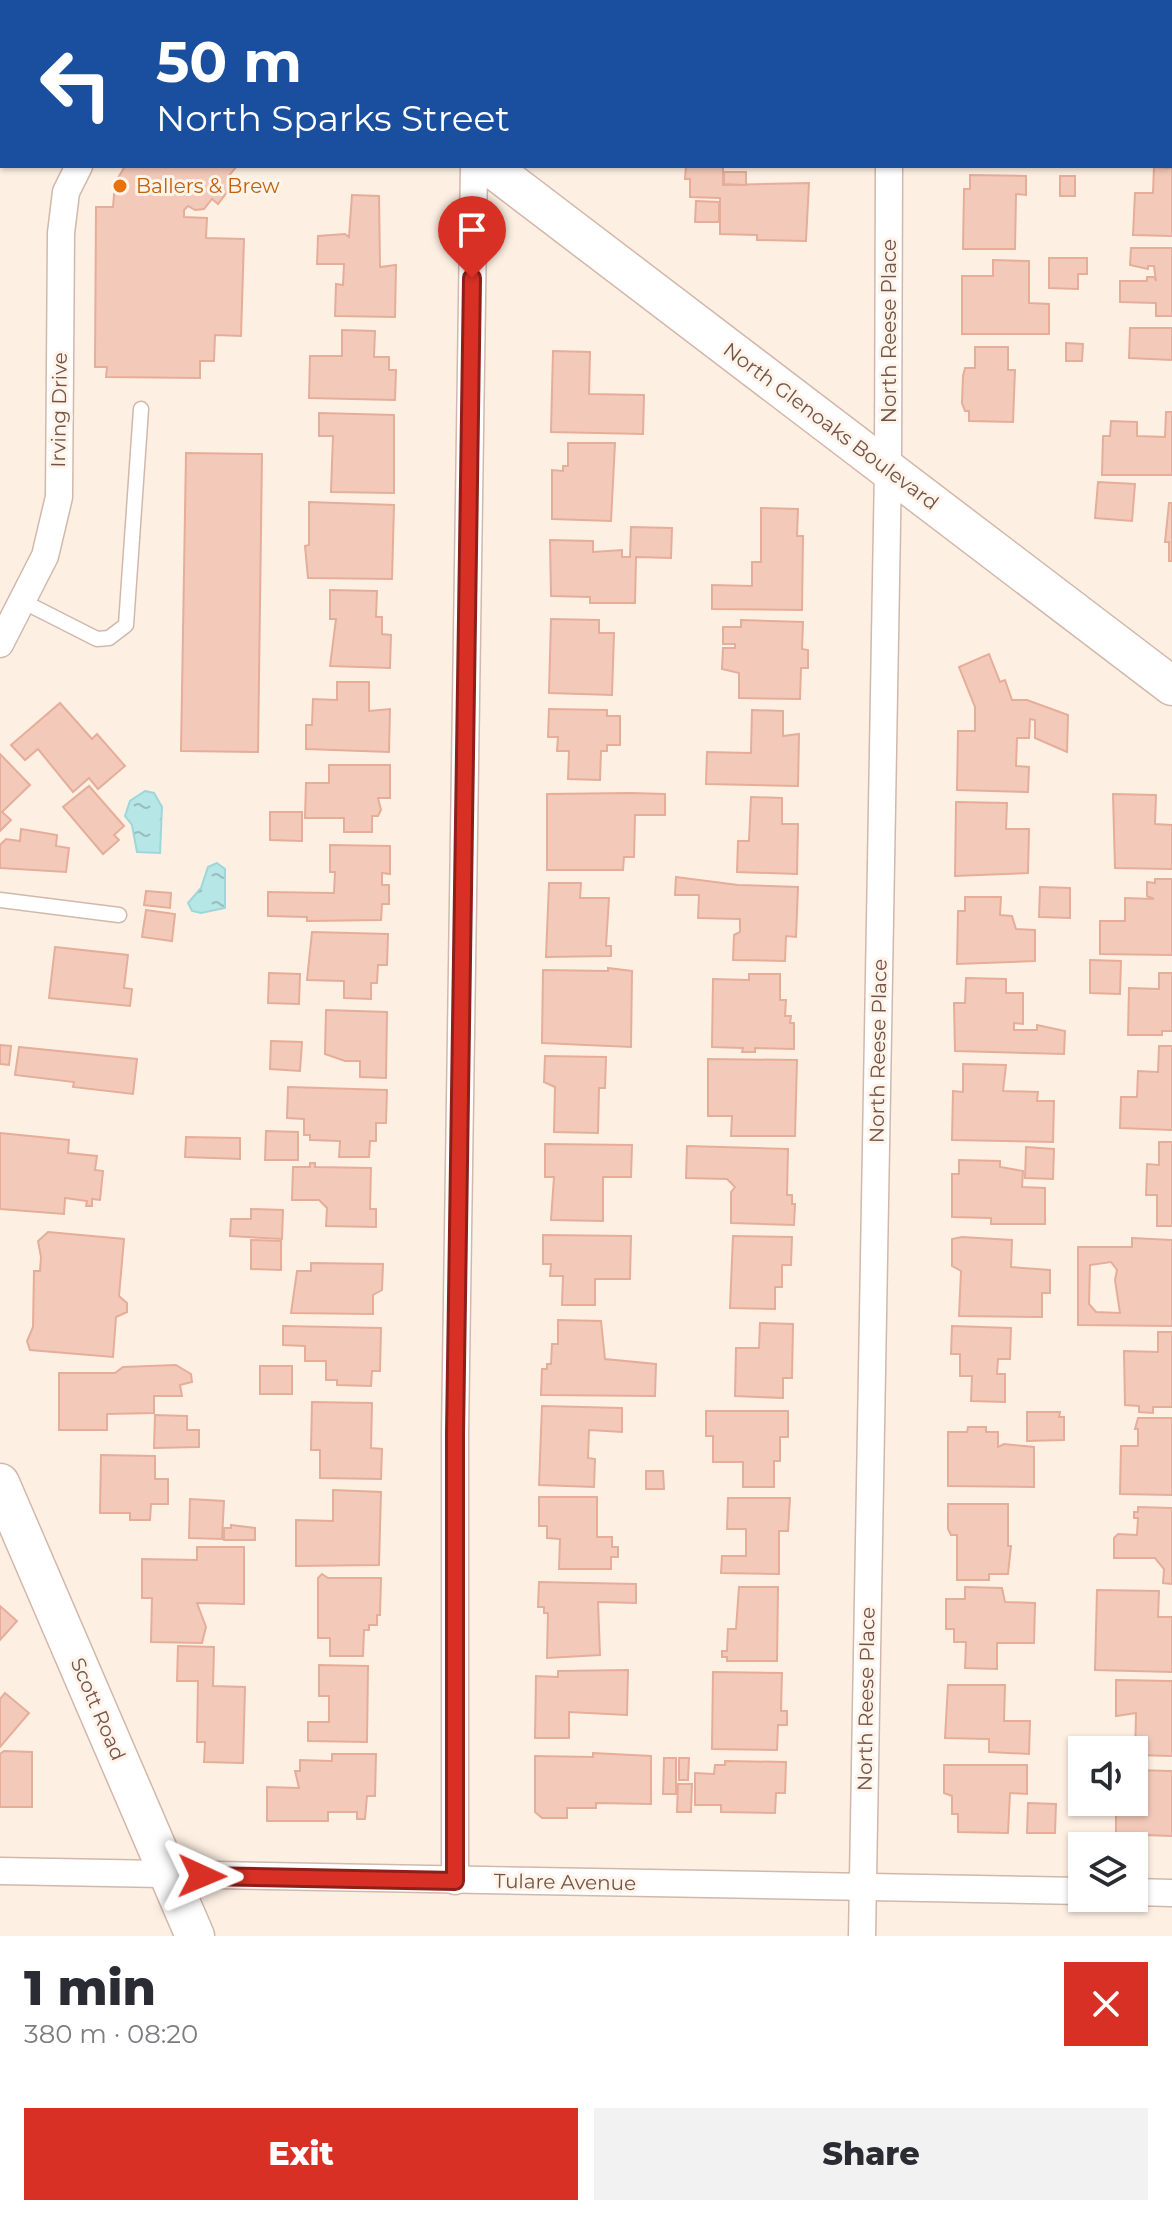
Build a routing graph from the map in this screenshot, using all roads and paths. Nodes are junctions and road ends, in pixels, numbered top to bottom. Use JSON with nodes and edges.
{"nodes":[{"id":1,"x":78,"y":168,"type":"edge"},
{"id":2,"x":474,"y":168,"type":"edge"},
{"id":3,"x":492,"y":168,"type":"edge"},
{"id":4,"x":889,"y":168,"type":"edge"},
{"id":5,"x":141,"y":409,"type":"dead end"},
{"id":6,"x":888,"y":468,"type":"junction"},
{"id":7,"x":24,"y":602,"type":"junction"},
{"id":8,"x":0,"y":644,"type":"edge"},
{"id":9,"x":1172,"y":686,"type":"edge"},
{"id":10,"x":0,"y":900,"type":"edge"},
{"id":11,"x":119,"y":915,"type":"dead end"},
{"id":12,"x":0,"y":1483,"type":"edge"},
{"id":13,"x":0,"y":1871,"type":"edge"},
{"id":14,"x":170,"y":1875,"type":"junction"},
{"id":15,"x":455,"y":1881,"type":"junction"},
{"id":16,"x":863,"y":1887,"type":"junction"},
{"id":17,"x":1068,"y":1891,"type":"edge"},
{"id":18,"x":1148,"y":1892,"type":"edge"},
{"id":19,"x":1172,"y":1893,"type":"edge"},
{"id":20,"x":195,"y":1936,"type":"edge"},
{"id":21,"x":862,"y":1936,"type":"edge"}],
"edges":[{"from":1,"to":7,"type":"street","name":"Irving Drive"},
{"from":2,"to":15,"type":"street"},
{"from":3,"to":6,"type":"main road","name":"North Glenoaks Boulevard"},
{"from":4,"to":6,"type":"street","name":"North Reese Place"},
{"from":5,"to":7,"type":"lane"},
{"from":6,"to":9,"type":"main road","name":"North Glenoaks Boulevard"},
{"from":6,"to":16,"type":"street","name":"North Reese Place"},
{"from":7,"to":8,"type":"street","name":"Irving Drive"},
{"from":10,"to":11,"type":"lane"},
{"from":12,"to":14,"type":"main road","name":"Scott Road"},
{"from":13,"to":14,"type":"street","name":"Tulare Avenue"},
{"from":14,"to":15,"type":"street","name":"Tulare Avenue"},
{"from":14,"to":20,"type":"main road","name":"Scott Road"},
{"from":15,"to":16,"type":"street","name":"Tulare Avenue"},
{"from":16,"to":17,"type":"street","name":"Tulare Avenue"},
{"from":16,"to":21,"type":"street","name":"North Reese Place"},
{"from":18,"to":19,"type":"street"}]}
